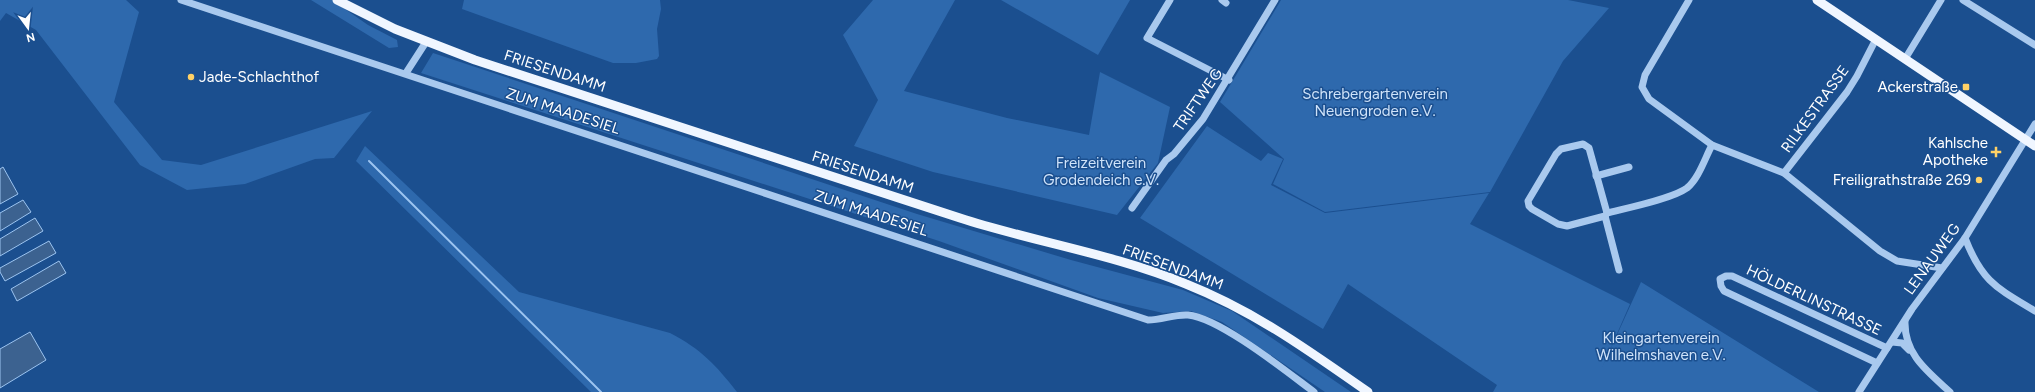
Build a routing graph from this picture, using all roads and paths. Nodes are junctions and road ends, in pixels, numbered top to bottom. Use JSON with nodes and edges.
{"nodes":[{"id":1,"x":181,"y":0,"type":"edge"},
{"id":2,"x":337,"y":0,"type":"edge"},
{"id":3,"x":1170,"y":0,"type":"edge"},
{"id":4,"x":1275,"y":0,"type":"edge"},
{"id":5,"x":1689,"y":0,"type":"edge"},
{"id":6,"x":1817,"y":0,"type":"edge"},
{"id":7,"x":1941,"y":0,"type":"edge"},
{"id":8,"x":1963,"y":0,"type":"edge"},
{"id":9,"x":1876,"y":39,"type":"junction"},
{"id":10,"x":426,"y":42,"type":"junction"},
{"id":11,"x":2035,"y":45,"type":"edge"},
{"id":12,"x":1905,"y":58,"type":"junction"},
{"id":13,"x":406,"y":73,"type":"junction"},
{"id":14,"x":1228,"y":80,"type":"junction"},
{"id":15,"x":2035,"y":124,"type":"edge"},
{"id":16,"x":2025,"y":140,"type":"junction"},
{"id":17,"x":1712,"y":145,"type":"junction"},
{"id":18,"x":2035,"y":146,"type":"edge"},
{"id":19,"x":1629,"y":167,"type":"dead end"},
{"id":20,"x":1784,"y":173,"type":"junction"},
{"id":21,"x":1596,"y":176,"type":"junction"},
{"id":22,"x":1132,"y":208,"type":"dead end"},
{"id":23,"x":1606,"y":215,"type":"junction"},
{"id":24,"x":1965,"y":238,"type":"junction"},
{"id":25,"x":1942,"y":268,"type":"junction"},
{"id":26,"x":1619,"y":270,"type":"dead end"},
{"id":27,"x":2035,"y":311,"type":"edge"},
{"id":28,"x":1905,"y":320,"type":"junction"},
{"id":29,"x":1889,"y":345,"type":"junction"},
{"id":30,"x":1912,"y":353,"type":"junction"},
{"id":31,"x":1877,"y":363,"type":"junction"},
{"id":32,"x":1314,"y":392,"type":"edge"},
{"id":33,"x":1368,"y":392,"type":"edge"},
{"id":34,"x":1859,"y":392,"type":"edge"},
{"id":35,"x":1950,"y":392,"type":"edge"}],
"edges":[{"from":1,"to":13,"type":"street","name":"ZUM MAADESIEL"},
{"from":2,"to":10,"type":"main road","name":"FRIESENDAMM"},
{"from":3,"to":14,"type":"street"},
{"from":4,"to":14,"type":"street","name":"TRIFTWEG"},
{"from":5,"to":17,"type":"street"},
{"from":6,"to":9,"type":"main road"},
{"from":7,"to":12,"type":"street"},
{"from":8,"to":11,"type":"street"},
{"from":9,"to":12,"type":"main road"},
{"from":9,"to":20,"type":"street","name":"RILKESTRASSE"},
{"from":10,"to":13,"type":"street"},
{"from":10,"to":33,"type":"main road","name":"FRIESENDAMM"},
{"from":12,"to":16,"type":"main road"},
{"from":13,"to":32,"type":"street","name":"ZUM MAADESIEL"},
{"from":14,"to":22,"type":"street","name":"TRIFTWEG"},
{"from":15,"to":16,"type":"street","name":"LENAUWEG"},
{"from":16,"to":18,"type":"main road"},
{"from":16,"to":24,"type":"street","name":"LENAUWEG"},
{"from":17,"to":20,"type":"street"},
{"from":17,"to":23,"type":"street"},
{"from":19,"to":21,"type":"street"},
{"from":20,"to":25,"type":"street"},
{"from":21,"to":23,"type":"street"},
{"from":21,"to":23,"type":"street"},
{"from":23,"to":26,"type":"street"},
{"from":24,"to":25,"type":"street","name":"LENAUWEG"},
{"from":24,"to":27,"type":"street"},
{"from":25,"to":28,"type":"street","name":"LENAUWEG"},
{"from":28,"to":29,"type":"street","name":"LENAUWEG"},
{"from":28,"to":30,"type":"street"},
{"from":29,"to":30,"type":"street"},
{"from":29,"to":31,"type":"street","name":"LENAUWEG"},
{"from":29,"to":31,"type":"street","name":"HÖLDERLINSTRASSE"},
{"from":30,"to":35,"type":"street"},
{"from":31,"to":34,"type":"street","name":"LENAUWEG"}]}
